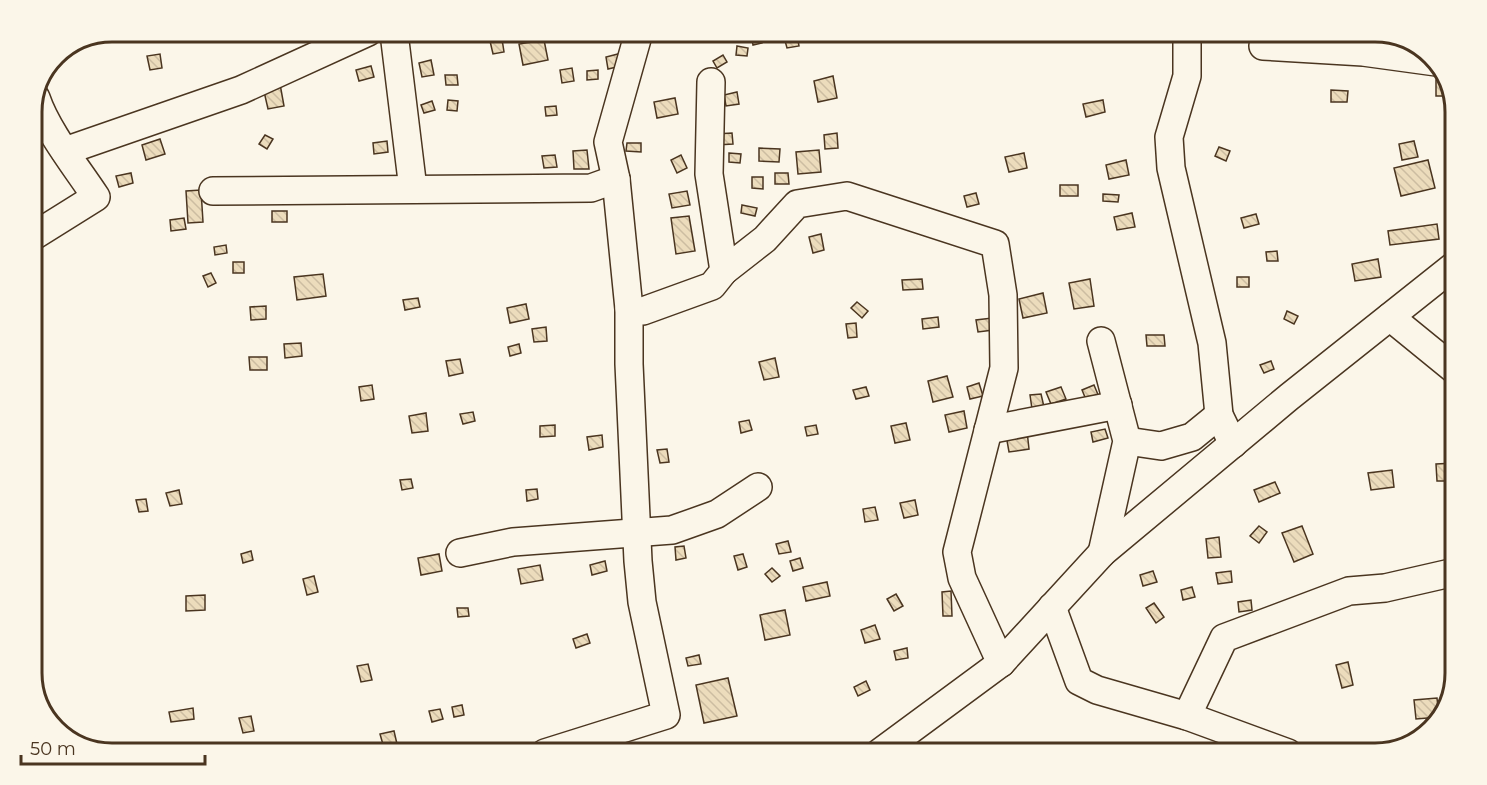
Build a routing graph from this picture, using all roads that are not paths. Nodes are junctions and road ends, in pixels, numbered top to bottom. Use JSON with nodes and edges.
{"nodes":[{"id":1,"x":346,"y":42,"type":"edge"},
{"id":2,"x":395,"y":42,"type":"edge"},
{"id":3,"x":636,"y":42,"type":"edge"},
{"id":4,"x":1187,"y":42,"type":"edge"},
{"id":5,"x":1263,"y":46,"type":"dead end"},
{"id":6,"x":1422,"y":60,"type":"edge"},
{"id":7,"x":711,"y":82,"type":"dead end"},
{"id":8,"x":42,"y":112,"type":"edge"},
{"id":9,"x":65,"y":151,"type":"junction"},
{"id":10,"x":616,"y":179,"type":"junction"},
{"id":11,"x":413,"y":189,"type":"junction"},
{"id":12,"x":213,"y":191,"type":"dead end"},
{"id":13,"x":42,"y":231,"type":"edge"},
{"id":14,"x":724,"y":271,"type":"junction"},
{"id":15,"x":1445,"y":274,"type":"edge"},
{"id":16,"x":629,"y":309,"type":"junction"},
{"id":17,"x":1390,"y":317,"type":"junction"},
{"id":18,"x":1101,"y":341,"type":"dead end"},
{"id":19,"x":1445,"y":362,"type":"edge"},
{"id":20,"x":1118,"y":405,"type":"junction"},
{"id":21,"x":1219,"y":415,"type":"junction"},
{"id":22,"x":988,"y":430,"type":"junction"},
{"id":23,"x":1127,"y":441,"type":"junction"},
{"id":24,"x":1233,"y":444,"type":"junction"},
{"id":25,"x":758,"y":487,"type":"dead end"},
{"id":26,"x":637,"y":532,"type":"junction"},
{"id":27,"x":460,"y":553,"type":"dead end"},
{"id":28,"x":1102,"y":553,"type":"junction"},
{"id":29,"x":1445,"y":574,"type":"edge"},
{"id":30,"x":1052,"y":607,"type":"junction"},
{"id":31,"x":1001,"y":663,"type":"junction"},
{"id":32,"x":1187,"y":716,"type":"junction"},
{"id":33,"x":577,"y":743,"type":"edge"},
{"id":34,"x":893,"y":743,"type":"edge"},
{"id":35,"x":1261,"y":743,"type":"edge"}],
"edges":[{"from":1,"to":9,"type":"street"},
{"from":2,"to":11,"type":"street"},
{"from":3,"to":10,"type":"street"},
{"from":4,"to":21,"type":"street"},
{"from":5,"to":6,"type":"street"},
{"from":7,"to":14,"type":"street"},
{"from":8,"to":9,"type":"street"},
{"from":9,"to":13,"type":"street"},
{"from":10,"to":11,"type":"street"},
{"from":10,"to":16,"type":"street"},
{"from":11,"to":12,"type":"street"},
{"from":14,"to":16,"type":"street"},
{"from":14,"to":22,"type":"street"},
{"from":15,"to":17,"type":"street"},
{"from":16,"to":26,"type":"street"},
{"from":17,"to":19,"type":"street"},
{"from":17,"to":24,"type":"street"},
{"from":18,"to":20,"type":"street"},
{"from":20,"to":22,"type":"street"},
{"from":20,"to":23,"type":"street"},
{"from":21,"to":23,"type":"street"},
{"from":21,"to":24,"type":"street"},
{"from":22,"to":31,"type":"street"},
{"from":23,"to":28,"type":"street"},
{"from":24,"to":28,"type":"street"},
{"from":25,"to":26,"type":"street"},
{"from":26,"to":27,"type":"street"},
{"from":26,"to":33,"type":"street"},
{"from":28,"to":30,"type":"street"},
{"from":29,"to":32,"type":"street"},
{"from":30,"to":31,"type":"street"},
{"from":30,"to":32,"type":"street"},
{"from":31,"to":34,"type":"street"},
{"from":32,"to":35,"type":"street"}]}
